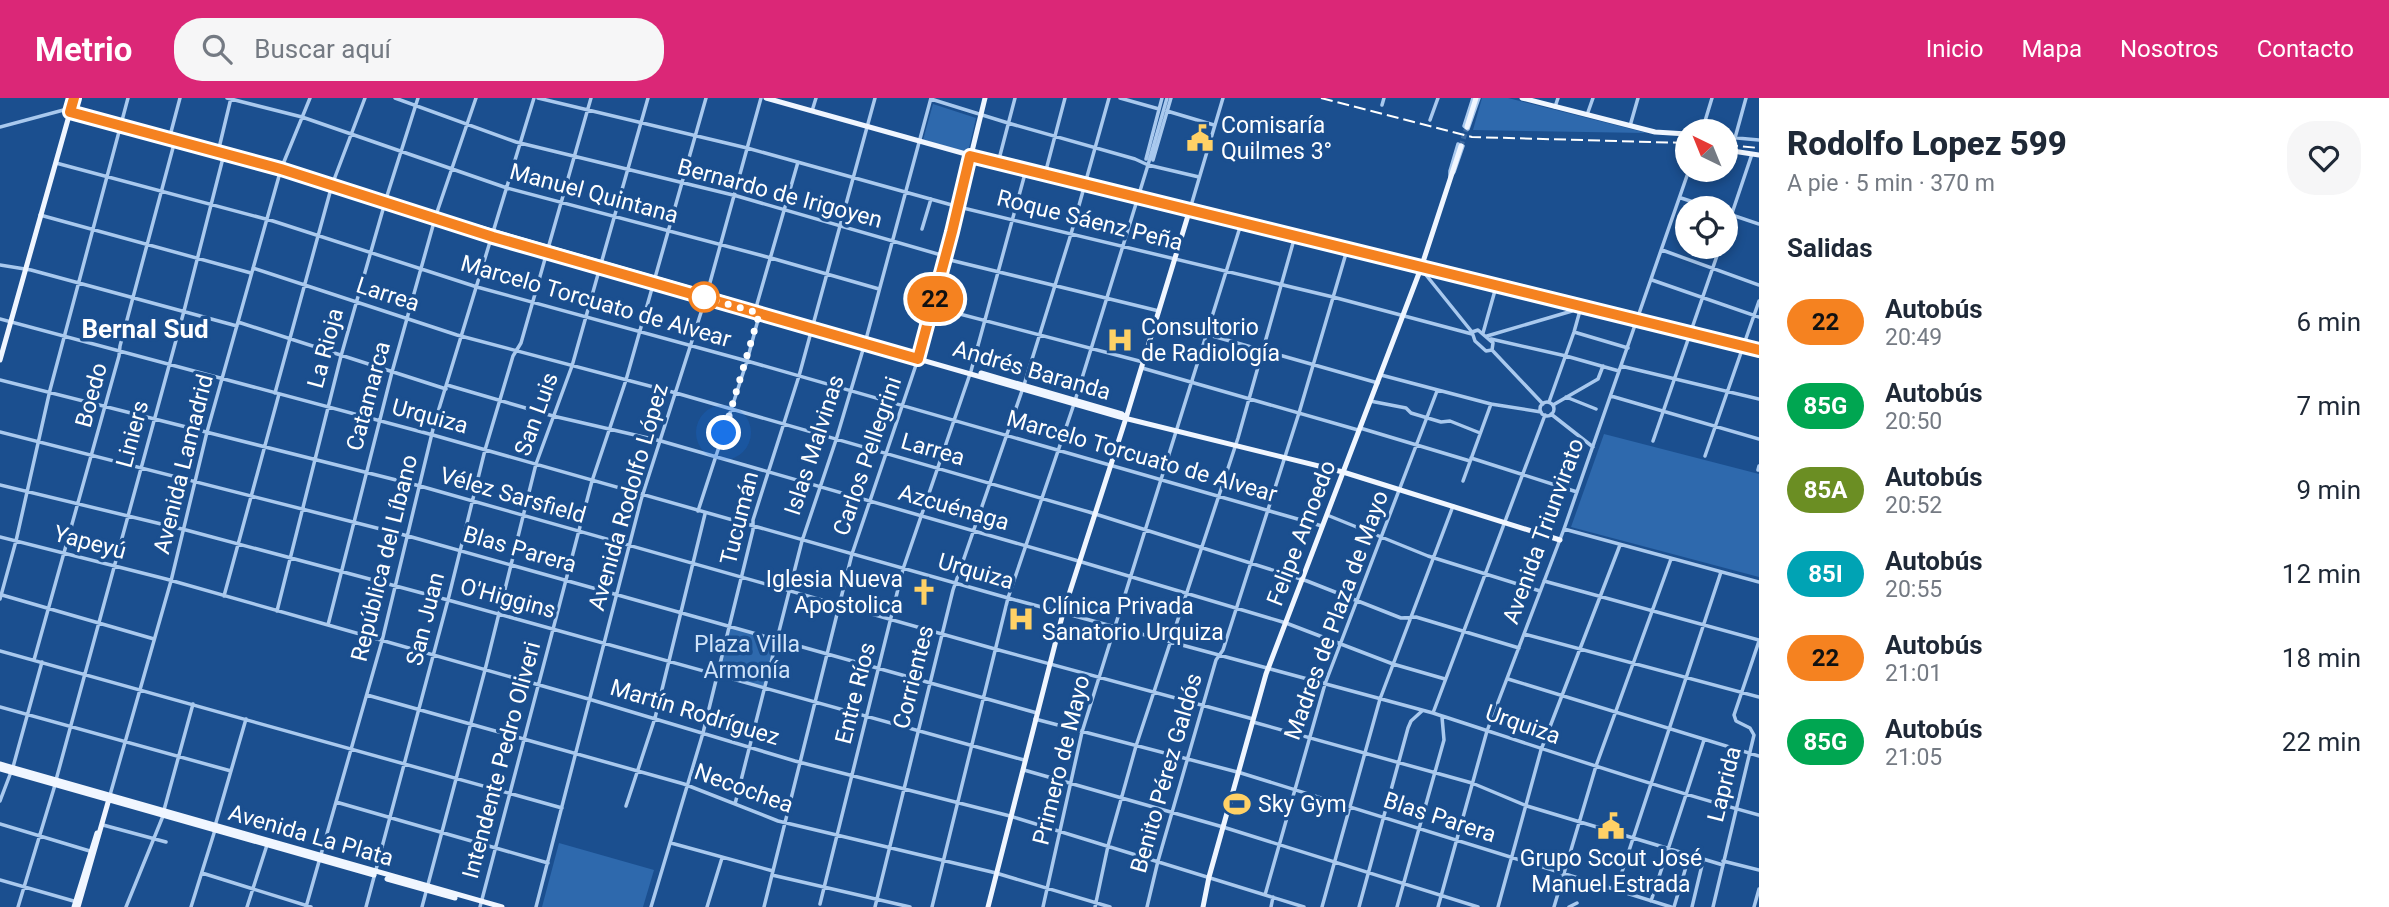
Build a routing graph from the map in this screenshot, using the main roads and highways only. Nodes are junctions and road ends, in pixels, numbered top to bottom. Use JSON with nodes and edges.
{"nodes":[{"id":1,"x":74,"y":98,"type":"edge"},
{"id":2,"x":763,"y":98,"type":"edge"},
{"id":3,"x":985,"y":98,"type":"edge"},
{"id":4,"x":1522,"y":98,"type":"edge"},
{"id":5,"x":1476,"y":99,"type":"edge"},
{"id":6,"x":68,"y":110,"type":"junction"},
{"id":7,"x":1467,"y":127,"type":"tunnel mouth"},
{"id":8,"x":1675,"y":133,"type":"edge"},
{"id":9,"x":1461,"y":146,"type":"tunnel mouth"},
{"id":10,"x":1738,"y":152,"type":"edge"},
{"id":11,"x":1756,"y":154,"type":"edge"},
{"id":12,"x":970,"y":156,"type":"junction"},
{"id":13,"x":1190,"y":209,"type":"junction"},
{"id":14,"x":1421,"y":268,"type":"junction"},
{"id":15,"x":3,"y":335,"type":"edge"},
{"id":16,"x":1759,"y":350,"type":"edge"},
{"id":17,"x":919,"y":358,"type":"junction"},
{"id":18,"x":0,"y":360,"type":"edge"},
{"id":19,"x":1126,"y":418,"type":"junction"},
{"id":20,"x":1343,"y":472,"type":"junction"},
{"id":21,"x":1560,"y":540,"type":"road end"},
{"id":22,"x":0,"y":766,"type":"edge"},
{"id":23,"x":109,"y":798,"type":"junction"},
{"id":24,"x":215,"y":828,"type":"junction"},
{"id":25,"x":94,"y":852,"type":"junction"},
{"id":26,"x":320,"y":858,"type":"junction"},
{"id":27,"x":481,"y":904,"type":"edge"},
{"id":28,"x":77,"y":905,"type":"edge"},
{"id":29,"x":488,"y":907,"type":"edge"},
{"id":30,"x":502,"y":907,"type":"edge"},
{"id":31,"x":988,"y":907,"type":"edge"},
{"id":32,"x":1203,"y":907,"type":"edge"}],
"edges":[{"from":1,"to":6,"type":"main road"},
{"from":2,"to":12,"type":"main road"},
{"from":3,"to":12,"type":"main road","name":"Carlos Pellegrini"},
{"from":4,"to":8,"type":"main road"},
{"from":5,"to":7,"type":"main road"},
{"from":6,"to":15,"type":"main road"},
{"from":6,"to":17,"type":"main road","name":"Andrés Baranda"},
{"from":9,"to":14,"type":"main road","name":"Felipe Amoedo"},
{"from":10,"to":11,"type":"main road"},
{"from":12,"to":13,"type":"main road"},
{"from":12,"to":17,"type":"main road","name":"Carlos Pellegrini"},
{"from":13,"to":14,"type":"main road"},
{"from":13,"to":19,"type":"main road"},
{"from":14,"to":16,"type":"main road"},
{"from":14,"to":20,"type":"main road","name":"Felipe Amoedo"},
{"from":15,"to":18,"type":"main road"},
{"from":17,"to":19,"type":"main road","name":"Andrés Baranda"},
{"from":19,"to":20,"type":"main road","name":"Andrés Baranda"},
{"from":19,"to":31,"type":"main road"},
{"from":20,"to":21,"type":"main road","name":"Andrés Baranda"},
{"from":20,"to":32,"type":"main road","name":"Felipe Amoedo"},
{"from":22,"to":23,"type":"main road","name":"Avenida La Plata"},
{"from":23,"to":24,"type":"main road","name":"Avenida La Plata"},
{"from":23,"to":25,"type":"main road","name":"Avenida Lamadrid"},
{"from":23,"to":25,"type":"main road","name":"Avenida Lamadrid"},
{"from":24,"to":26,"type":"main road","name":"Avenida La Plata"},
{"from":24,"to":26,"type":"main road","name":"Avenida La Plata"},
{"from":25,"to":28,"type":"main road","name":"Avenida Lamadrid"},
{"from":26,"to":27,"type":"main road","name":"Avenida La Plata"},
{"from":27,"to":29,"type":"main road","name":"Avenida La Plata"},
{"from":27,"to":30,"type":"main road","name":"Avenida La Plata"}]}
